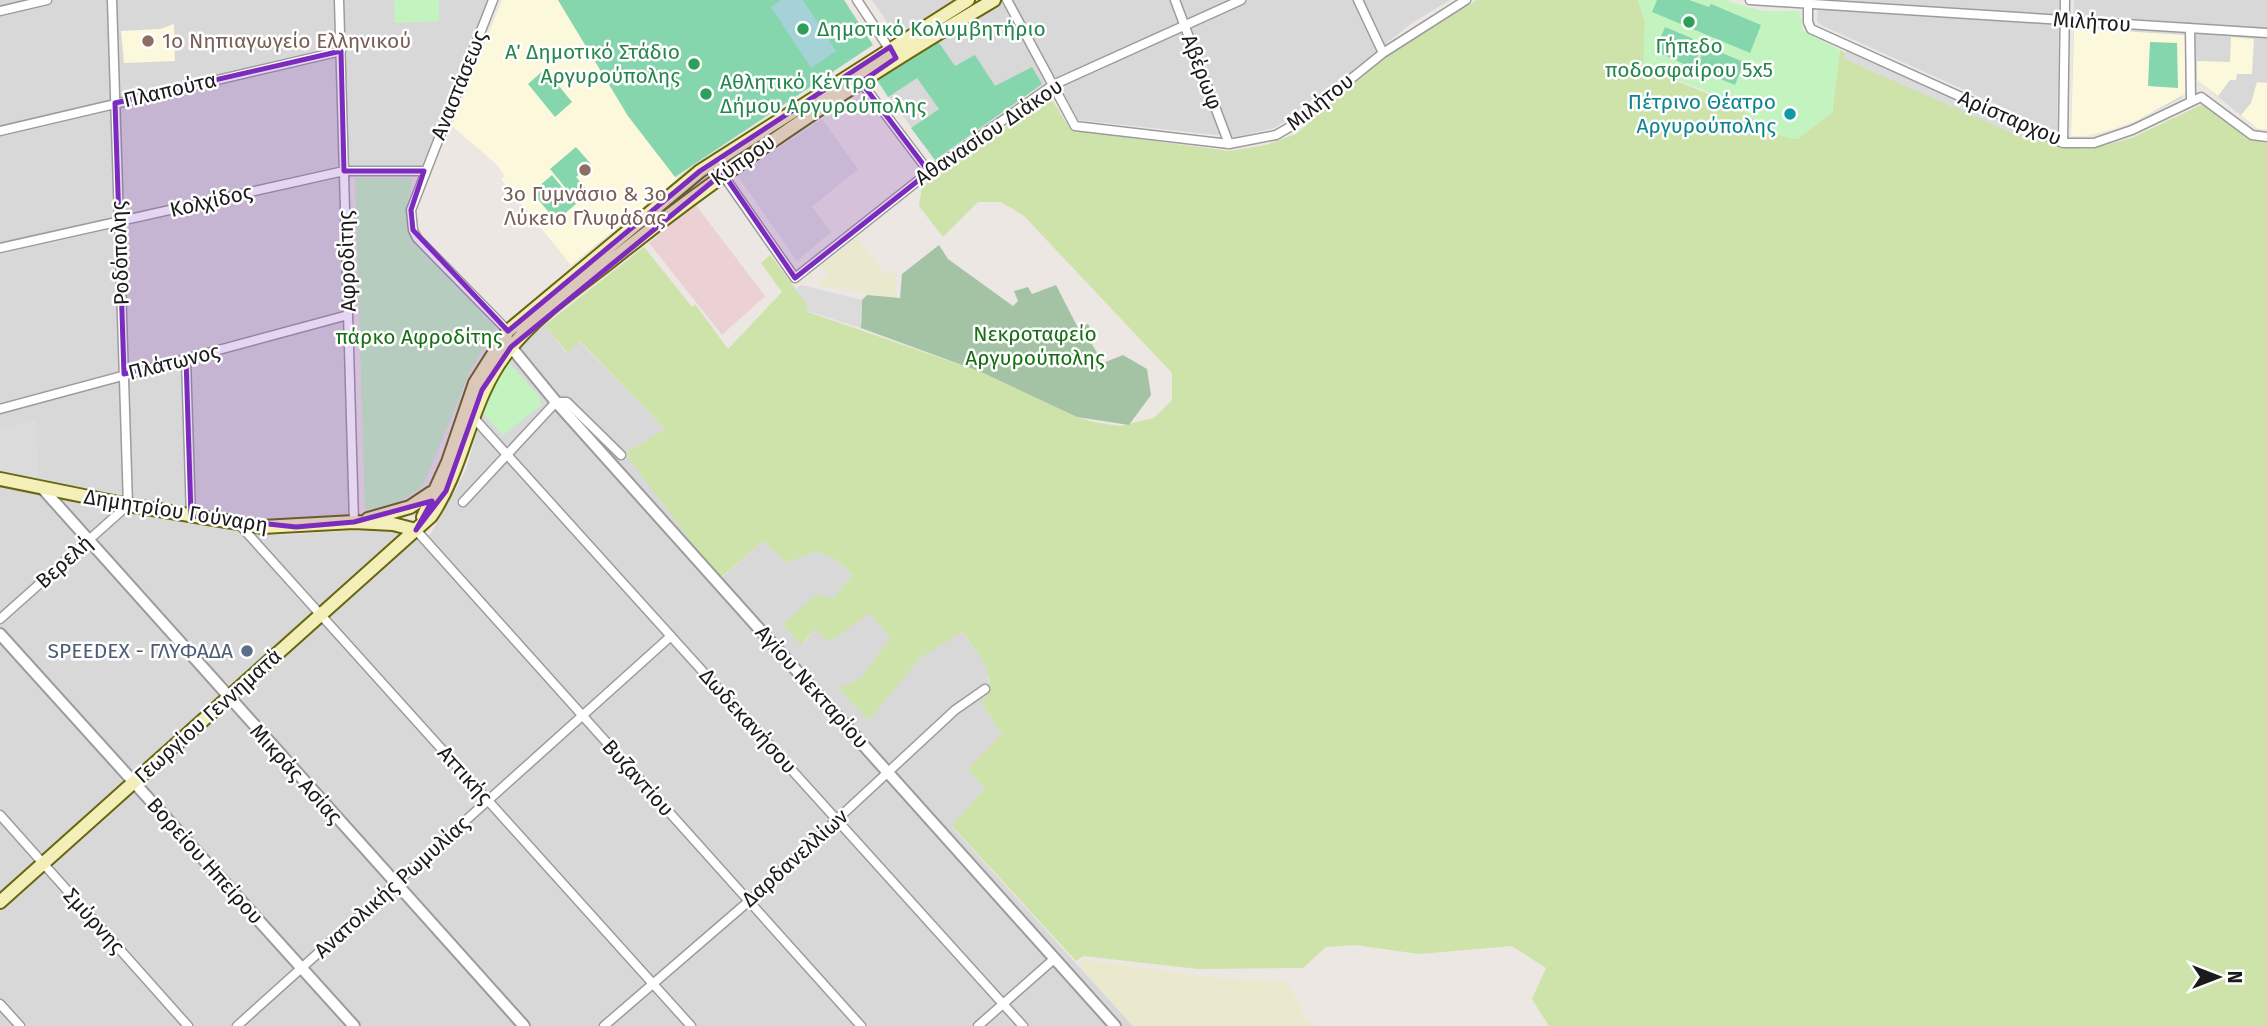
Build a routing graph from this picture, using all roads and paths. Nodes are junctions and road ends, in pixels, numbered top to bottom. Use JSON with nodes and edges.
{"nodes":[{"id":1,"x":47,"y":0,"type":"edge"},
{"id":2,"x":112,"y":0,"type":"edge"},
{"id":3,"x":339,"y":0,"type":"edge"},
{"id":4,"x":493,"y":0,"type":"edge"},
{"id":5,"x":857,"y":0,"type":"edge"},
{"id":6,"x":968,"y":0,"type":"edge"},
{"id":7,"x":994,"y":0,"type":"edge"},
{"id":8,"x":1007,"y":0,"type":"edge"},
{"id":9,"x":1175,"y":0,"type":"edge"},
{"id":10,"x":1241,"y":0,"type":"edge"},
{"id":11,"x":1358,"y":0,"type":"edge"},
{"id":12,"x":1466,"y":0,"type":"edge"},
{"id":13,"x":1750,"y":0,"type":"edge"},
{"id":14,"x":2065,"y":0,"type":"edge"},
{"id":15,"x":1808,"y":2,"type":"edge"},
{"id":16,"x":0,"y":11,"type":"edge"},
{"id":17,"x":2064,"y":20,"type":"junction"},
{"id":18,"x":1184,"y":24,"type":"junction"},
{"id":19,"x":2190,"y":28,"type":"junction"},
{"id":20,"x":2267,"y":33,"type":"edge"},
{"id":21,"x":341,"y":51,"type":"junction"},
{"id":22,"x":893,"y":53,"type":"junction"},
{"id":23,"x":1382,"y":53,"type":"junction"},
{"id":24,"x":860,"y":82,"type":"junction"},
{"id":25,"x":1052,"y":85,"type":"junction"},
{"id":26,"x":2191,"y":99,"type":"junction"},
{"id":27,"x":115,"y":103,"type":"junction"},
{"id":28,"x":0,"y":131,"type":"edge"},
{"id":29,"x":2267,"y":137,"type":"edge"},
{"id":30,"x":2063,"y":143,"type":"junction"},
{"id":31,"x":1229,"y":144,"type":"junction"},
{"id":32,"x":714,"y":162,"type":"junction"},
{"id":33,"x":424,"y":170,"type":"junction"},
{"id":34,"x":344,"y":171,"type":"junction"},
{"id":35,"x":929,"y":172,"type":"junction"},
{"id":36,"x":723,"y":173,"type":"junction"},
{"id":37,"x":119,"y":221,"type":"junction"},
{"id":38,"x":0,"y":248,"type":"edge"},
{"id":39,"x":348,"y":314,"type":"junction"},
{"id":40,"x":508,"y":331,"type":"junction"},
{"id":41,"x":511,"y":347,"type":"junction"},
{"id":42,"x":186,"y":359,"type":"junction"},
{"id":43,"x":124,"y":374,"type":"junction"},
{"id":44,"x":556,"y":402,"type":"junction"},
{"id":45,"x":0,"y":410,"type":"edge"},
{"id":46,"x":473,"y":417,"type":"junction"},
{"id":47,"x":621,"y":455,"type":"dead end"},
{"id":48,"x":508,"y":456,"type":"junction"},
{"id":49,"x":0,"y":479,"type":"edge"},
{"id":50,"x":43,"y":489,"type":"junction"},
{"id":51,"x":434,"y":491,"type":"junction"},
{"id":52,"x":463,"y":502,"type":"dead end"},
{"id":53,"x":128,"y":505,"type":"junction"},
{"id":54,"x":191,"y":516,"type":"junction"},
{"id":55,"x":354,"y":522,"type":"junction"},
{"id":56,"x":239,"y":524,"type":"junction"},
{"id":57,"x":416,"y":530,"type":"junction"},
{"id":58,"x":88,"y":541,"type":"junction"},
{"id":59,"x":321,"y":615,"type":"junction"},
{"id":60,"x":0,"y":620,"type":"edge"},
{"id":61,"x":0,"y":634,"type":"edge"},
{"id":62,"x":671,"y":636,"type":"junction"},
{"id":63,"x":985,"y":689,"type":"dead end"},
{"id":64,"x":228,"y":698,"type":"junction"},
{"id":65,"x":583,"y":716,"type":"junction"},
{"id":66,"x":888,"y":773,"type":"junction"},
{"id":67,"x":134,"y":782,"type":"junction"},
{"id":68,"x":488,"y":801,"type":"junction"},
{"id":69,"x":0,"y":815,"type":"edge"},
{"id":70,"x":837,"y":820,"type":"junction"},
{"id":71,"x":43,"y":864,"type":"junction"},
{"id":72,"x":395,"y":884,"type":"junction"},
{"id":73,"x":749,"y":901,"type":"junction"},
{"id":74,"x":0,"y":902,"type":"edge"},
{"id":75,"x":1054,"y":959,"type":"junction"},
{"id":76,"x":302,"y":968,"type":"junction"},
{"id":77,"x":652,"y":983,"type":"junction"},
{"id":78,"x":0,"y":1004,"type":"edge"},
{"id":79,"x":1003,"y":1004,"type":"junction"},
{"id":80,"x":20,"y":1026,"type":"edge"},
{"id":81,"x":188,"y":1026,"type":"edge"},
{"id":82,"x":237,"y":1026,"type":"edge"},
{"id":83,"x":354,"y":1026,"type":"edge"},
{"id":84,"x":523,"y":1026,"type":"edge"},
{"id":85,"x":604,"y":1026,"type":"edge"},
{"id":86,"x":691,"y":1026,"type":"edge"},
{"id":87,"x":861,"y":1026,"type":"edge"},
{"id":88,"x":978,"y":1026,"type":"edge"},
{"id":89,"x":1023,"y":1026,"type":"edge"},
{"id":90,"x":1115,"y":1026,"type":"edge"}],
"edges":[{"from":1,"to":16,"type":"street"},
{"from":2,"to":27,"type":"street","name":"Ροδόπολης"},
{"from":3,"to":21,"type":"street","name":"Αφροδίτης"},
{"from":4,"to":33,"type":"street","name":"Αναστάσεως"},
{"from":5,"to":22,"type":"street"},
{"from":6,"to":22,"type":"main road","name":"Κύπρου"},
{"from":7,"to":22,"type":"main road","name":"Κύπρου"},
{"from":8,"to":25,"type":"street"},
{"from":9,"to":18,"type":"street","name":"Αβέρωφ"},
{"from":10,"to":18,"type":"street","name":"Αθανασίου Διάκου"},
{"from":11,"to":23,"type":"street"},
{"from":12,"to":23,"type":"street","name":"Μιλήτου"},
{"from":13,"to":15,"type":"street","name":"Μιλήτου"},
{"from":14,"to":17,"type":"street"},
{"from":15,"to":17,"type":"street","name":"Μιλήτου"},
{"from":15,"to":30,"type":"street","name":"Αρίσταρχου"},
{"from":17,"to":19,"type":"street","name":"Μιλήτου"},
{"from":17,"to":30,"type":"street"},
{"from":18,"to":25,"type":"street","name":"Αθανασίου Διάκου"},
{"from":18,"to":31,"type":"street","name":"Αβέρωφ"},
{"from":19,"to":20,"type":"street","name":"Μιλήτου"},
{"from":19,"to":26,"type":"street"},
{"from":21,"to":27,"type":"street","name":"Πλαπούτα"},
{"from":21,"to":34,"type":"street","name":"Αφροδίτης"},
{"from":22,"to":24,"type":"main road","name":"Κύπρου"},
{"from":22,"to":32,"type":"main road","name":"Κύπρου"},
{"from":23,"to":31,"type":"street","name":"Μιλήτου"},
{"from":24,"to":35,"type":"street"},
{"from":24,"to":36,"type":"main road","name":"Κύπρου"},
{"from":25,"to":31,"type":"street","name":"Μιλήτου"},
{"from":25,"to":35,"type":"street","name":"Αθανασίου Διάκου"},
{"from":26,"to":29,"type":"street"},
{"from":26,"to":30,"type":"street","name":"Αρίσταρχου"},
{"from":27,"to":28,"type":"street","name":"Πλαπούτα"},
{"from":27,"to":37,"type":"street","name":"Ροδόπολης"},
{"from":32,"to":36,"type":"street"},
{"from":32,"to":40,"type":"main road","name":"Κύπρου"},
{"from":33,"to":34,"type":"street","name":"Κολχίδος"},
{"from":33,"to":40,"type":"street"},
{"from":34,"to":37,"type":"street","name":"Κολχίδος"},
{"from":34,"to":39,"type":"street","name":"Αφροδίτης"},
{"from":35,"to":36,"type":"street","name":"Αθανασίου Διάκου"},
{"from":36,"to":41,"type":"main road","name":"Κύπρου"},
{"from":37,"to":38,"type":"street","name":"Κολχίδος"},
{"from":37,"to":43,"type":"street","name":"Ροδόπολης"},
{"from":39,"to":42,"type":"street","name":"Πλάτωνος"},
{"from":39,"to":55,"type":"street","name":"Αφροδίτης"},
{"from":40,"to":41,"type":"street"},
{"from":40,"to":51,"type":"main road","name":"Γεωργίου Γεννηματά"},
{"from":41,"to":44,"type":"street","name":"Αγίου Νεκταρίου"},
{"from":41,"to":46,"type":"main road","name":"Γεωργίου Γεννηματά"},
{"from":42,"to":43,"type":"street","name":"Πλάτωνος"},
{"from":42,"to":54,"type":"street"},
{"from":43,"to":45,"type":"street","name":"Πλάτωνος"},
{"from":43,"to":53,"type":"street","name":"Ροδόπολης"},
{"from":44,"to":47,"type":"street"},
{"from":44,"to":48,"type":"street"},
{"from":44,"to":66,"type":"street","name":"Αγίου Νεκταρίου"},
{"from":46,"to":48,"type":"street","name":"Δωδεκανήσου"},
{"from":46,"to":57,"type":"main road","name":"Γεωργίου Γεννηματά"},
{"from":48,"to":52,"type":"street"},
{"from":48,"to":62,"type":"street","name":"Δωδεκανήσου"},
{"from":49,"to":50,"type":"main road","name":"Δημητρίου Γούναρη"},
{"from":50,"to":53,"type":"main road","name":"Δημητρίου Γούναρη"},
{"from":50,"to":58,"type":"street","name":"Μικράς Ασίας"},
{"from":51,"to":55,"type":"main road"},
{"from":51,"to":57,"type":"main road","name":"Γεωργίου Γεννηματά"},
{"from":53,"to":54,"type":"main road","name":"Δημητρίου Γούναρη"},
{"from":53,"to":58,"type":"street","name":"Βερελή"},
{"from":54,"to":56,"type":"main road","name":"Δημητρίου Γούναρη"},
{"from":55,"to":56,"type":"main road","name":"Δημητρίου Γούναρη"},
{"from":55,"to":57,"type":"main road"},
{"from":56,"to":59,"type":"street","name":"Αττικής"},
{"from":57,"to":59,"type":"main road","name":"Γεωργίου Γεννηματά"},
{"from":57,"to":65,"type":"street","name":"Βυζαντίου"},
{"from":58,"to":60,"type":"street","name":"Βερελή"},
{"from":58,"to":64,"type":"street","name":"Μικράς Ασίας"},
{"from":59,"to":64,"type":"main road","name":"Γεωργίου Γεννηματά"},
{"from":59,"to":68,"type":"street","name":"Αττικής"},
{"from":61,"to":67,"type":"street","name":"Βορείου Ηπείρου"},
{"from":62,"to":65,"type":"street","name":"Ανατολικής Ρωμυλίας"},
{"from":62,"to":70,"type":"street","name":"Δωδεκανήσου"},
{"from":63,"to":66,"type":"street","name":"Δαρδανελλίων"},
{"from":64,"to":67,"type":"main road","name":"Γεωργίου Γεννηματά"},
{"from":64,"to":72,"type":"street","name":"Μικράς Ασίας"},
{"from":65,"to":68,"type":"street","name":"Ανατολικής Ρωμυλίας"},
{"from":65,"to":73,"type":"street","name":"Βυζαντίου"},
{"from":66,"to":70,"type":"street","name":"Δαρδανελλίων"},
{"from":66,"to":75,"type":"street","name":"Αγίου Νεκταρίου"},
{"from":67,"to":71,"type":"main road","name":"Γεωργίου Γεννηματά"},
{"from":67,"to":76,"type":"street","name":"Βορείου Ηπείρου"},
{"from":68,"to":72,"type":"street","name":"Ανατολικής Ρωμυλίας"},
{"from":68,"to":77,"type":"street","name":"Αττικής"},
{"from":69,"to":71,"type":"street","name":"Σμύρνης"},
{"from":70,"to":73,"type":"street","name":"Δαρδανελλίων"},
{"from":70,"to":79,"type":"street","name":"Δωδεκανήσου"},
{"from":71,"to":74,"type":"main road","name":"Γεωργίου Γεννηματά"},
{"from":71,"to":81,"type":"street","name":"Σμύρνης"},
{"from":72,"to":76,"type":"street","name":"Ανατολικής Ρωμυλίας"},
{"from":72,"to":84,"type":"street","name":"Μικράς Ασίας"},
{"from":73,"to":77,"type":"street","name":"Δαρδανελλίων"},
{"from":73,"to":87,"type":"street","name":"Βυζαντίου"},
{"from":75,"to":79,"type":"street"},
{"from":75,"to":90,"type":"street","name":"Αγίου Νεκταρίου"},
{"from":76,"to":82,"type":"street","name":"Ανατολικής Ρωμυλίας"},
{"from":76,"to":83,"type":"street","name":"Βορείου Ηπείρου"},
{"from":77,"to":85,"type":"street","name":"Δαρδανελλίων"},
{"from":77,"to":86,"type":"street","name":"Αττικής"},
{"from":78,"to":80,"type":"street"},
{"from":79,"to":88,"type":"street"},
{"from":79,"to":89,"type":"street","name":"Δωδεκανήσου"}]}
